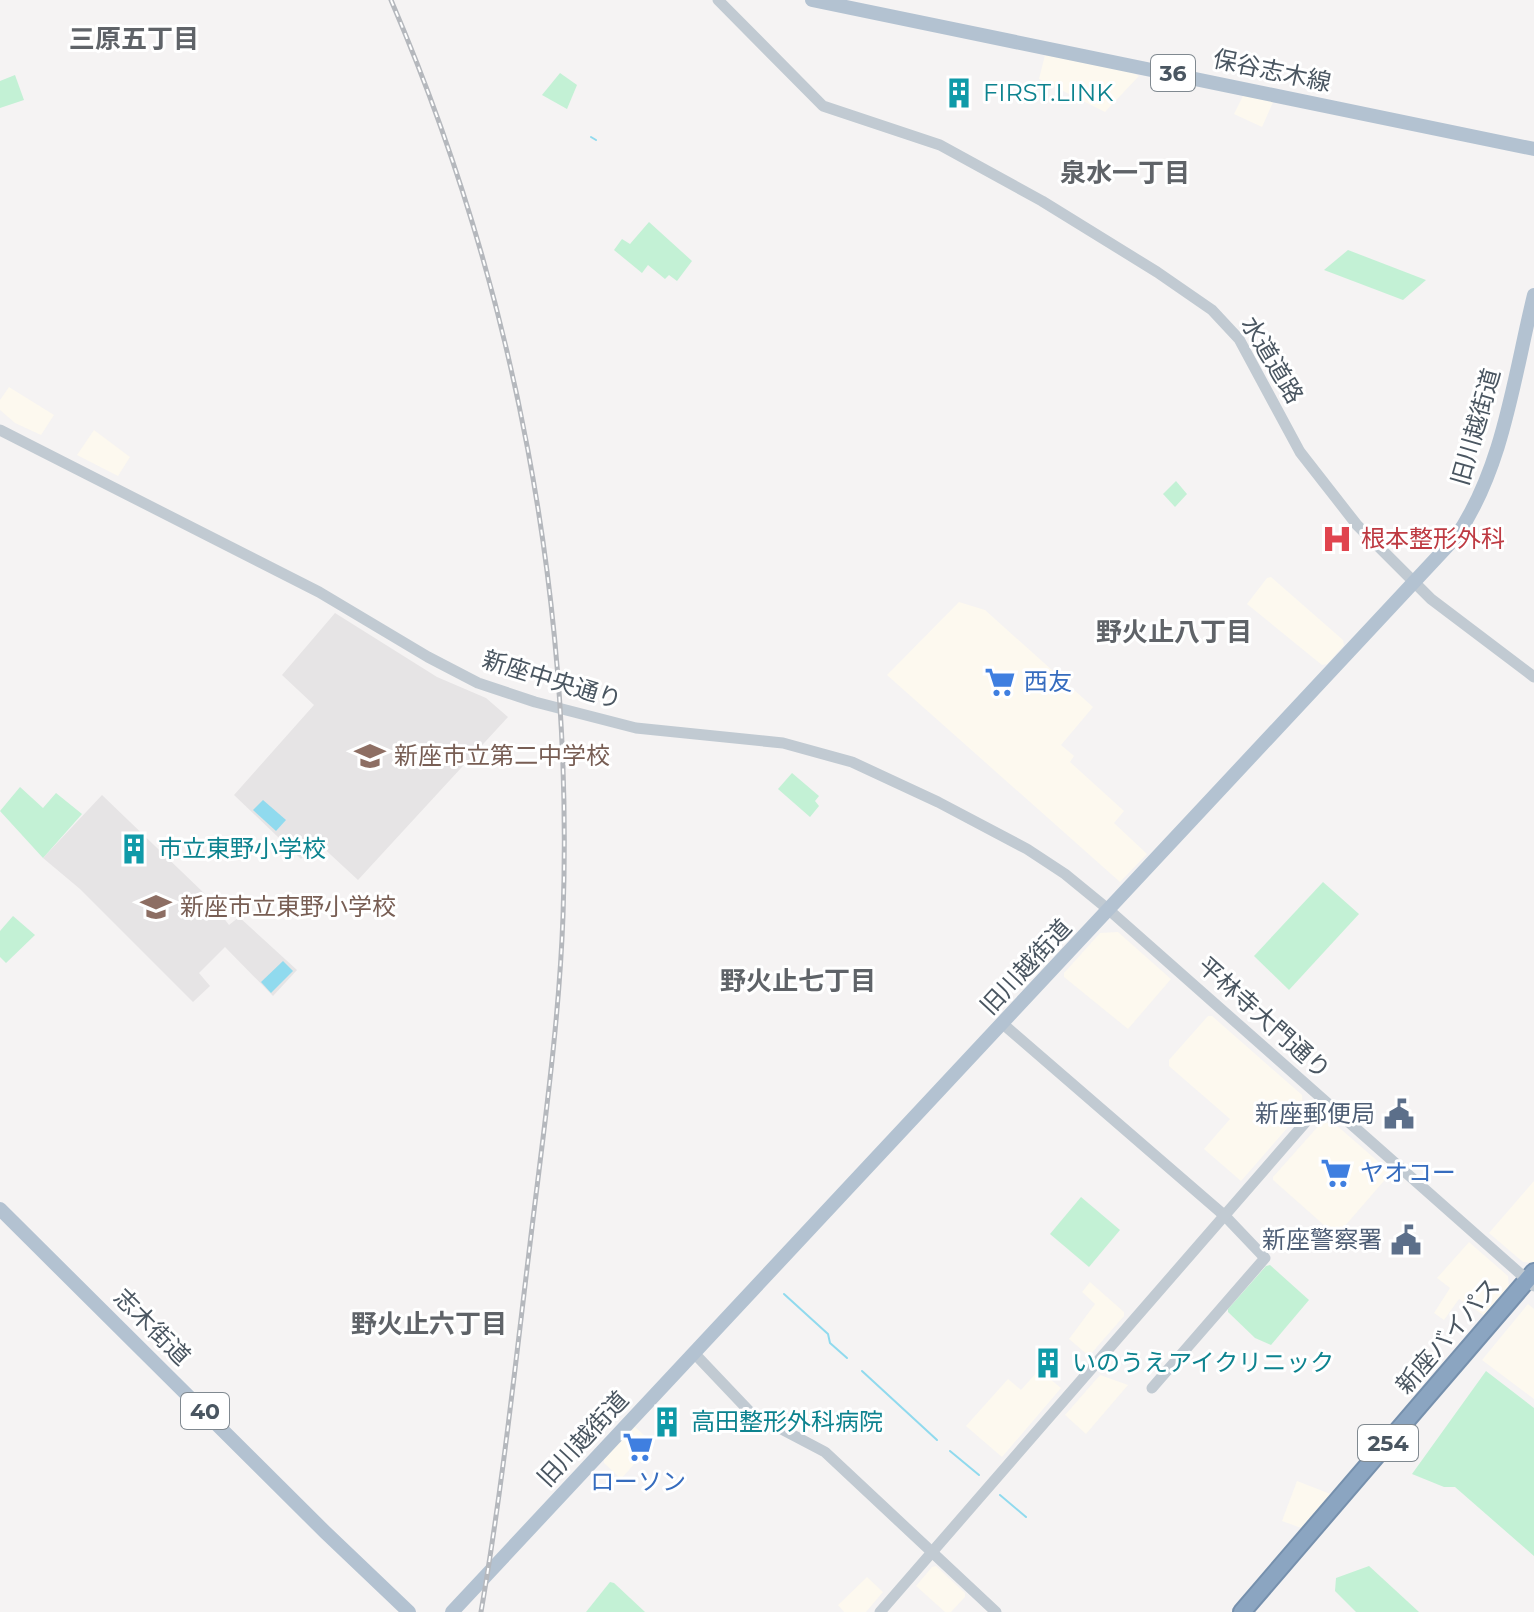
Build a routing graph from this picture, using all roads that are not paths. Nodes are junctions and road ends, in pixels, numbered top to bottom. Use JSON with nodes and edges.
{"nodes":[{"id":1,"x":718,"y":0,"type":"edge"},
{"id":2,"x":812,"y":0,"type":"edge"},
{"id":3,"x":1534,"y":149,"type":"edge"},
{"id":4,"x":1534,"y":295,"type":"edge"},
{"id":5,"x":0,"y":430,"type":"edge"},
{"id":6,"x":1414,"y":583,"type":"junction"},
{"id":7,"x":1534,"y":677,"type":"edge"},
{"id":8,"x":1109,"y":910,"type":"junction"},
{"id":9,"x":1003,"y":1024,"type":"junction"},
{"id":10,"x":1324,"y":1101,"type":"junction"},
{"id":11,"x":0,"y":1209,"type":"edge"},
{"id":12,"x":1225,"y":1216,"type":"junction"},
{"id":13,"x":1532,"y":1282,"type":"edge"},
{"id":14,"x":694,"y":1353,"type":"junction"},
{"id":15,"x":1152,"y":1388,"type":"dead end"},
{"id":16,"x":931,"y":1553,"type":"junction"},
{"id":17,"x":409,"y":1612,"type":"edge"},
{"id":18,"x":452,"y":1612,"type":"edge"},
{"id":19,"x":880,"y":1612,"type":"edge"},
{"id":20,"x":996,"y":1612,"type":"edge"},
{"id":21,"x":1242,"y":1612,"type":"edge"},
{"id":22,"x":1252,"y":1612,"type":"edge"}],
"edges":[{"from":1,"to":6,"type":"street","name":"水道道路"},
{"from":2,"to":3,"type":"main road","name":"保谷志木線","number":"36"},
{"from":4,"to":6,"type":"main road","name":"旧川越街道"},
{"from":5,"to":8,"type":"street","name":"新座中央通り"},
{"from":6,"to":7,"type":"street","name":"水道道路"},
{"from":6,"to":8,"type":"main road","name":"旧川越街道"},
{"from":8,"to":9,"type":"main road","name":"旧川越街道"},
{"from":8,"to":10,"type":"street","name":"平林寺大門通り"},
{"from":9,"to":12,"type":"street"},
{"from":9,"to":14,"type":"main road","name":"旧川越街道"},
{"from":10,"to":12,"type":"street"},
{"from":10,"to":13,"type":"street","name":"平林寺大門通り"},
{"from":11,"to":17,"type":"main road","name":"志木街道","number":"40"},
{"from":12,"to":15,"type":"street"},
{"from":12,"to":16,"type":"street"},
{"from":13,"to":21,"type":"highway","name":"新座バイパス","number":"254"},
{"from":13,"to":22,"type":"highway","name":"新座バイパス","number":"254"},
{"from":14,"to":16,"type":"street"},
{"from":14,"to":18,"type":"main road","name":"旧川越街道"},
{"from":16,"to":19,"type":"street"},
{"from":16,"to":20,"type":"street"}]}
